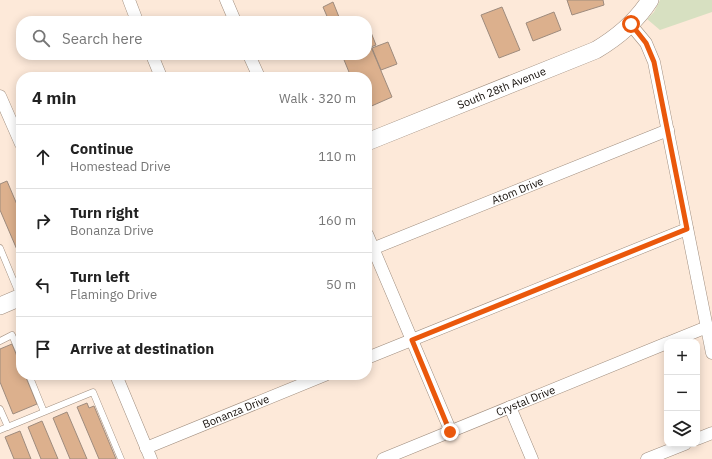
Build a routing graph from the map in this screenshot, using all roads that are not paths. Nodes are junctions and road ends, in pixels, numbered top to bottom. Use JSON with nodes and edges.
{"nodes":[{"id":1,"x":129,"y":0,"type":"edge"},
{"id":2,"x":226,"y":0,"type":"edge"},
{"id":3,"x":650,"y":0,"type":"edge"},
{"id":4,"x":135,"y":16,"type":"edge"},
{"id":5,"x":233,"y":16,"type":"edge"},
{"id":6,"x":631,"y":24,"type":"junction"},
{"id":7,"x":154,"y":60,"type":"edge"},
{"id":8,"x":252,"y":60,"type":"edge"},
{"id":9,"x":159,"y":72,"type":"edge"},
{"id":10,"x":257,"y":72,"type":"edge"},
{"id":11,"x":0,"y":96,"type":"edge"},
{"id":12,"x":668,"y":130,"type":"junction"},
{"id":13,"x":16,"y":133,"type":"edge"},
{"id":14,"x":372,"y":140,"type":"edge"},
{"id":15,"x":687,"y":229,"type":"junction"},
{"id":16,"x":0,"y":248,"type":"edge"},
{"id":17,"x":372,"y":249,"type":"edge"},
{"id":18,"x":372,"y":254,"type":"edge"},
{"id":19,"x":16,"y":285,"type":"edge"},
{"id":20,"x":16,"y":299,"type":"edge"},
{"id":21,"x":0,"y":306,"type":"edge"},
{"id":22,"x":707,"y":327,"type":"junction"},
{"id":23,"x":677,"y":339,"type":"edge"},
{"id":24,"x":412,"y":340,"type":"junction"},
{"id":25,"x":0,"y":341,"type":"edge"},
{"id":26,"x":16,"y":344,"type":"edge"},
{"id":27,"x":664,"y":344,"type":"edge"},
{"id":28,"x":712,"y":353,"type":"edge"},
{"id":29,"x":372,"y":356,"type":"edge"},
{"id":30,"x":31,"y":380,"type":"edge"},
{"id":31,"x":118,"y":380,"type":"edge"},
{"id":32,"x":314,"y":380,"type":"edge"},
{"id":33,"x":510,"y":407,"type":"junction"},
{"id":34,"x":0,"y":409,"type":"edge"},
{"id":35,"x":44,"y":412,"type":"junction"},
{"id":36,"x":8,"y":427,"type":"junction"},
{"id":37,"x":0,"y":430,"type":"edge"},
{"id":38,"x":450,"y":432,"type":"junction"},
{"id":39,"x":712,"y":433,"type":"edge"},
{"id":40,"x":700,"y":438,"type":"edge"},
{"id":41,"x":677,"y":447,"type":"edge"},
{"id":42,"x":149,"y":453,"type":"edge"},
{"id":43,"x":389,"y":458,"type":"edge"},
{"id":44,"x":121,"y":459,"type":"edge"},
{"id":45,"x":532,"y":459,"type":"edge"},
{"id":46,"x":647,"y":459,"type":"edge"}],
"edges":[{"from":1,"to":4,"type":"street"},
{"from":2,"to":5,"type":"street"},
{"from":3,"to":6,"type":"main road","name":"South 28th Avenue"},
{"from":6,"to":12,"type":"street"},
{"from":6,"to":14,"type":"main road","name":"South 28th Avenue"},
{"from":7,"to":9,"type":"street"},
{"from":8,"to":10,"type":"street"},
{"from":11,"to":13,"type":"street"},
{"from":12,"to":15,"type":"street"},
{"from":12,"to":17,"type":"street","name":"Atom Drive"},
{"from":15,"to":22,"type":"street"},
{"from":15,"to":24,"type":"street"},
{"from":16,"to":19,"type":"lane"},
{"from":18,"to":24,"type":"street"},
{"from":20,"to":21,"type":"main road"},
{"from":22,"to":23,"type":"street"},
{"from":22,"to":28,"type":"street"},
{"from":24,"to":29,"type":"street"},
{"from":24,"to":38,"type":"street"},
{"from":25,"to":26,"type":"lane"},
{"from":27,"to":33,"type":"street","name":"Crystal Drive"},
{"from":30,"to":35,"type":"lane"},
{"from":31,"to":42,"type":"street"},
{"from":32,"to":42,"type":"street","name":"Bonanza Drive"},
{"from":33,"to":38,"type":"street","name":"Crystal Drive"},
{"from":33,"to":45,"type":"street"},
{"from":34,"to":36,"type":"lane"},
{"from":35,"to":36,"type":"lane"},
{"from":35,"to":44,"type":"lane"},
{"from":36,"to":37,"type":"lane"},
{"from":38,"to":43,"type":"street","name":"Crystal Drive"},
{"from":39,"to":40,"type":"street"},
{"from":41,"to":46,"type":"street"}]}
